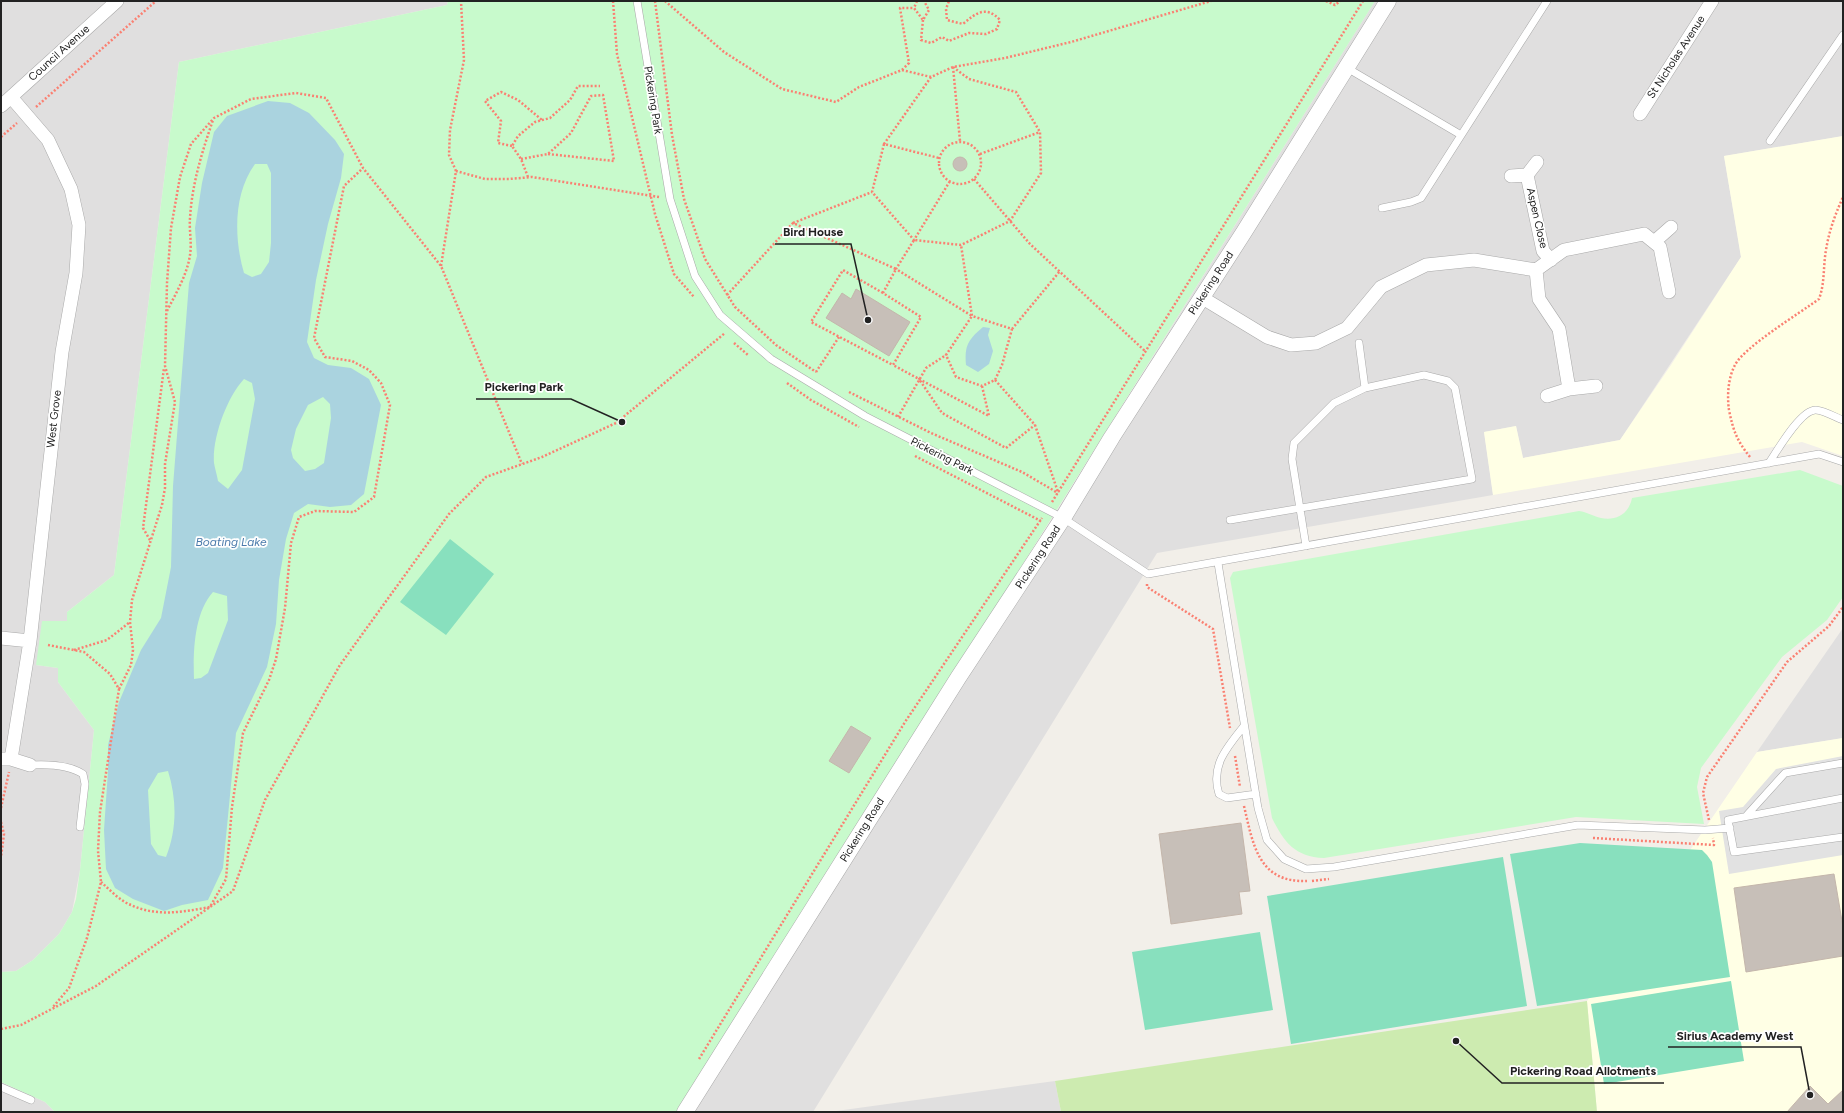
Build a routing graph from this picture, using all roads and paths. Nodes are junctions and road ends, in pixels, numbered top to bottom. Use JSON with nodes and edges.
{"nodes":[{"id":1,"x":117,"y":1,"type":"edge"},
{"id":2,"x":156,"y":1,"type":"edge"},
{"id":3,"x":461,"y":1,"type":"edge"},
{"id":4,"x":613,"y":1,"type":"edge"},
{"id":5,"x":637,"y":1,"type":"edge"},
{"id":6,"x":655,"y":1,"type":"edge"},
{"id":7,"x":665,"y":1,"type":"edge"},
{"id":8,"x":917,"y":1,"type":"edge"},
{"id":9,"x":924,"y":1,"type":"edge"},
{"id":10,"x":949,"y":1,"type":"edge"},
{"id":11,"x":1210,"y":1,"type":"edge"},
{"id":12,"x":1326,"y":1,"type":"edge"},
{"id":13,"x":1340,"y":1,"type":"edge"},
{"id":14,"x":1363,"y":1,"type":"edge"},
{"id":15,"x":1388,"y":1,"type":"edge"},
{"id":16,"x":1547,"y":1,"type":"edge"},
{"id":17,"x":1712,"y":1,"type":"edge"},
{"id":18,"x":914,"y":8,"type":"junction"},
{"id":19,"x":923,"y":20,"type":"junction"},
{"id":20,"x":1843,"y":35,"type":"edge"},
{"id":21,"x":953,"y":67,"type":"junction"},
{"id":22,"x":1347,"y":68,"type":"junction"},
{"id":23,"x":902,"y":70,"type":"junction"},
{"id":24,"x":932,"y":77,"type":"junction"},
{"id":25,"x":600,"y":86,"type":"dead end"},
{"id":26,"x":6,"y":102,"type":"edge"},
{"id":27,"x":31,"y":111,"type":"dead end"},
{"id":28,"x":1640,"y":114,"type":"dead end"},
{"id":29,"x":214,"y":118,"type":"junction"},
{"id":30,"x":543,"y":120,"type":"junction"},
{"id":31,"x":19,"y":122,"type":"dead end"},
{"id":32,"x":1040,"y":132,"type":"junction"},
{"id":33,"x":1461,"y":135,"type":"junction"},
{"id":34,"x":1,"y":137,"type":"edge"},
{"id":35,"x":960,"y":141,"type":"junction"},
{"id":36,"x":1770,"y":141,"type":"dead end"},
{"id":37,"x":884,"y":144,"type":"junction"},
{"id":38,"x":512,"y":146,"type":"junction"},
{"id":39,"x":548,"y":154,"type":"junction"},
{"id":40,"x":980,"y":154,"type":"junction"},
{"id":41,"x":939,"y":158,"type":"junction"},
{"id":42,"x":521,"y":159,"type":"junction"},
{"id":43,"x":1537,"y":162,"type":"dead end"},
{"id":44,"x":363,"y":168,"type":"junction"},
{"id":45,"x":456,"y":171,"type":"junction"},
{"id":46,"x":1527,"y":174,"type":"junction"},
{"id":47,"x":1511,"y":176,"type":"dead end"},
{"id":48,"x":528,"y":177,"type":"junction"},
{"id":49,"x":974,"y":179,"type":"junction"},
{"id":50,"x":950,"y":181,"type":"junction"},
{"id":51,"x":872,"y":192,"type":"junction"},
{"id":52,"x":651,"y":196,"type":"junction"},
{"id":53,"x":1843,"y":197,"type":"edge"},
{"id":54,"x":670,"y":199,"type":"junction"},
{"id":55,"x":1382,"y":208,"type":"dead end"},
{"id":56,"x":1010,"y":221,"type":"junction"},
{"id":57,"x":793,"y":223,"type":"junction"},
{"id":58,"x":1671,"y":227,"type":"dead end"},
{"id":59,"x":914,"y":240,"type":"junction"},
{"id":60,"x":1654,"y":242,"type":"junction"},
{"id":61,"x":962,"y":244,"type":"junction"},
{"id":62,"x":1551,"y":260,"type":"junction"},
{"id":63,"x":441,"y":266,"type":"junction"},
{"id":64,"x":896,"y":269,"type":"junction"},
{"id":65,"x":1536,"y":270,"type":"junction"},
{"id":66,"x":1060,"y":271,"type":"junction"},
{"id":67,"x":1669,"y":292,"type":"dead end"},
{"id":68,"x":883,"y":293,"type":"junction"},
{"id":69,"x":727,"y":295,"type":"junction"},
{"id":70,"x":1201,"y":297,"type":"junction"},
{"id":71,"x":698,"y":301,"type":"dead end"},
{"id":72,"x":166,"y":314,"type":"junction"},
{"id":73,"x":972,"y":316,"type":"junction"},
{"id":74,"x":733,"y":326,"type":"junction"},
{"id":75,"x":1012,"y":329,"type":"junction"},
{"id":76,"x":839,"y":337,"type":"junction"},
{"id":77,"x":1359,"y":344,"type":"dead end"},
{"id":78,"x":1145,"y":351,"type":"junction"},
{"id":79,"x":946,"y":355,"type":"junction"},
{"id":80,"x":893,"y":365,"type":"junction"},
{"id":81,"x":164,"y":366,"type":"junction"},
{"id":82,"x":816,"y":372,"type":"junction"},
{"id":83,"x":822,"y":376,"type":"dead end"},
{"id":84,"x":919,"y":379,"type":"junction"},
{"id":85,"x":995,"y":380,"type":"junction"},
{"id":86,"x":982,"y":386,"type":"junction"},
{"id":87,"x":1596,"y":386,"type":"dead end"},
{"id":88,"x":842,"y":388,"type":"dead end"},
{"id":89,"x":1365,"y":388,"type":"junction"},
{"id":90,"x":1569,"y":389,"type":"junction"},
{"id":91,"x":1547,"y":396,"type":"dead end"},
{"id":92,"x":898,"y":417,"type":"junction"},
{"id":93,"x":1843,"y":420,"type":"edge"},
{"id":94,"x":1035,"y":425,"type":"junction"},
{"id":95,"x":1843,"y":462,"type":"edge"},
{"id":96,"x":1768,"y":463,"type":"junction"},
{"id":97,"x":522,"y":464,"type":"junction"},
{"id":98,"x":1757,"y":465,"type":"junction"},
{"id":99,"x":1058,"y":493,"type":"junction"},
{"id":100,"x":1300,"y":508,"type":"junction"},
{"id":101,"x":1064,"y":518,"type":"junction"},
{"id":102,"x":1230,"y":520,"type":"dead end"},
{"id":103,"x":1041,"y":521,"type":"dead end"},
{"id":104,"x":150,"y":540,"type":"junction"},
{"id":105,"x":1306,"y":546,"type":"junction"},
{"id":106,"x":1218,"y":562,"type":"junction"},
{"id":107,"x":1148,"y":574,"type":"junction"},
{"id":108,"x":1843,"y":607,"type":"edge"},
{"id":109,"x":130,"y":622,"type":"junction"},
{"id":110,"x":1,"y":638,"type":"edge"},
{"id":111,"x":30,"y":641,"type":"junction"},
{"id":112,"x":48,"y":645,"type":"dead end"},
{"id":113,"x":73,"y":650,"type":"junction"},
{"id":114,"x":120,"y":689,"type":"junction"},
{"id":115,"x":1244,"y":726,"type":"junction"},
{"id":116,"x":1232,"y":741,"type":"junction"},
{"id":117,"x":6,"y":759,"type":"edge"},
{"id":118,"x":1843,"y":763,"type":"edge"},
{"id":119,"x":30,"y":765,"type":"joint"},
{"id":120,"x":1256,"y":794,"type":"junction"},
{"id":121,"x":1242,"y":796,"type":"junction"},
{"id":122,"x":1843,"y":798,"type":"edge"},
{"id":123,"x":1,"y":808,"type":"edge"},
{"id":124,"x":1747,"y":815,"type":"junction"},
{"id":125,"x":1,"y":822,"type":"edge"},
{"id":126,"x":80,"y":826,"type":"dead end"},
{"id":127,"x":1730,"y":828,"type":"junction"},
{"id":128,"x":1711,"y":830,"type":"junction"},
{"id":129,"x":1843,"y":837,"type":"edge"},
{"id":130,"x":1587,"y":838,"type":"dead end"},
{"id":131,"x":1,"y":858,"type":"edge"},
{"id":132,"x":1336,"y":878,"type":"dead end"},
{"id":133,"x":101,"y":882,"type":"junction"},
{"id":134,"x":210,"y":907,"type":"junction"},
{"id":135,"x":51,"y":1009,"type":"junction"},
{"id":136,"x":1,"y":1029,"type":"edge"},
{"id":137,"x":695,"y":1064,"type":"dead end"},
{"id":138,"x":1,"y":1087,"type":"edge"},
{"id":139,"x":31,"y":1100,"type":"dead end"},
{"id":140,"x":685,"y":1112,"type":"edge"}],
"edges":[{"from":1,"to":26,"type":"street","name":"Council Avenue"},
{"from":2,"to":27,"type":"path"},
{"from":3,"to":45,"type":"path"},
{"from":4,"to":52,"type":"path"},
{"from":5,"to":54,"type":"lane","name":"Pickering Park"},
{"from":6,"to":69,"type":"path"},
{"from":7,"to":23,"type":"path"},
{"from":8,"to":18,"type":"path"},
{"from":9,"to":19,"type":"path"},
{"from":10,"to":19,"type":"path"},
{"from":11,"to":21,"type":"path"},
{"from":12,"to":13,"type":"path"},
{"from":14,"to":78,"type":"path"},
{"from":15,"to":22,"type":"street","name":"Pickering Road"},
{"from":16,"to":33,"type":"lane"},
{"from":17,"to":28,"type":"street","name":"St Nicholas Avenue"},
{"from":18,"to":19,"type":"path"},
{"from":18,"to":23,"type":"path"},
{"from":20,"to":36,"type":"lane"},
{"from":21,"to":24,"type":"path"},
{"from":21,"to":32,"type":"path"},
{"from":21,"to":35,"type":"path"},
{"from":22,"to":33,"type":"lane"},
{"from":22,"to":70,"type":"street","name":"Pickering Road"},
{"from":23,"to":24,"type":"path"},
{"from":24,"to":37,"type":"path"},
{"from":25,"to":30,"type":"path"},
{"from":26,"to":111,"type":"street","name":"West Grove"},
{"from":29,"to":44,"type":"path"},
{"from":29,"to":72,"type":"path"},
{"from":29,"to":72,"type":"path"},
{"from":30,"to":38,"type":"path"},
{"from":30,"to":38,"type":"path"},
{"from":31,"to":34,"type":"path"},
{"from":32,"to":40,"type":"path"},
{"from":32,"to":56,"type":"path"},
{"from":33,"to":55,"type":"lane"},
{"from":35,"to":40,"type":"path"},
{"from":35,"to":41,"type":"path"},
{"from":37,"to":41,"type":"path"},
{"from":37,"to":51,"type":"path"},
{"from":38,"to":42,"type":"path"},
{"from":39,"to":39,"type":"path"},
{"from":39,"to":42,"type":"path"},
{"from":40,"to":49,"type":"path"},
{"from":41,"to":50,"type":"path"},
{"from":42,"to":48,"type":"path"},
{"from":43,"to":46,"type":"street","name":"Aspen Close"},
{"from":44,"to":63,"type":"path"},
{"from":44,"to":134,"type":"path"},
{"from":45,"to":48,"type":"path"},
{"from":45,"to":63,"type":"path"},
{"from":46,"to":47,"type":"street","name":"Aspen Close"},
{"from":46,"to":62,"type":"street","name":"Aspen Close"},
{"from":48,"to":52,"type":"path"},
{"from":49,"to":50,"type":"path"},
{"from":49,"to":56,"type":"path"},
{"from":50,"to":59,"type":"path"},
{"from":51,"to":57,"type":"path"},
{"from":51,"to":59,"type":"path"},
{"from":52,"to":54,"type":"path"},
{"from":52,"to":71,"type":"path"},
{"from":53,"to":98,"type":"path"},
{"from":54,"to":74,"type":"lane","name":"Pickering Park"},
{"from":56,"to":61,"type":"path"},
{"from":56,"to":66,"type":"path"},
{"from":57,"to":64,"type":"path"},
{"from":57,"to":69,"type":"path"},
{"from":58,"to":60,"type":"street"},
{"from":59,"to":61,"type":"path"},
{"from":59,"to":64,"type":"path"},
{"from":60,"to":62,"type":"street"},
{"from":60,"to":67,"type":"street"},
{"from":61,"to":73,"type":"path"},
{"from":62,"to":65,"type":"street"},
{"from":63,"to":97,"type":"path"},
{"from":64,"to":68,"type":"path"},
{"from":64,"to":73,"type":"path"},
{"from":65,"to":70,"type":"street"},
{"from":65,"to":90,"type":"street"},
{"from":66,"to":75,"type":"path"},
{"from":66,"to":78,"type":"path"},
{"from":68,"to":76,"type":"path"},
{"from":68,"to":80,"type":"path"},
{"from":69,"to":82,"type":"path"},
{"from":70,"to":101,"type":"street","name":"Pickering Road"},
{"from":72,"to":81,"type":"path"},
{"from":73,"to":75,"type":"path"},
{"from":73,"to":79,"type":"path"},
{"from":74,"to":97,"type":"path"},
{"from":74,"to":101,"type":"lane","name":"Pickering Park"},
{"from":75,"to":85,"type":"path"},
{"from":76,"to":80,"type":"path"},
{"from":76,"to":82,"type":"path"},
{"from":77,"to":89,"type":"lane"},
{"from":78,"to":99,"type":"path"},
{"from":79,"to":84,"type":"path"},
{"from":79,"to":86,"type":"path"},
{"from":80,"to":84,"type":"path"},
{"from":81,"to":104,"type":"path"},
{"from":81,"to":104,"type":"path"},
{"from":82,"to":83,"type":"path"},
{"from":84,"to":86,"type":"path"},
{"from":84,"to":92,"type":"path"},
{"from":84,"to":94,"type":"path"},
{"from":85,"to":86,"type":"path"},
{"from":85,"to":94,"type":"path"},
{"from":87,"to":90,"type":"street"},
{"from":88,"to":92,"type":"path"},
{"from":89,"to":100,"type":"lane"},
{"from":89,"to":100,"type":"lane"},
{"from":90,"to":91,"type":"street"},
{"from":92,"to":99,"type":"path"},
{"from":93,"to":96,"type":"lane"},
{"from":94,"to":99,"type":"path"},
{"from":95,"to":96,"type":"lane"},
{"from":96,"to":98,"type":"lane"},
{"from":97,"to":134,"type":"path"},
{"from":98,"to":105,"type":"lane"},
{"from":100,"to":102,"type":"lane"},
{"from":100,"to":105,"type":"lane"},
{"from":101,"to":107,"type":"lane","name":"Pickering Park"},
{"from":101,"to":140,"type":"street","name":"Pickering Road"},
{"from":103,"to":137,"type":"path"},
{"from":104,"to":109,"type":"path"},
{"from":105,"to":106,"type":"lane"},
{"from":106,"to":107,"type":"lane"},
{"from":106,"to":115,"type":"lane"},
{"from":107,"to":116,"type":"path"},
{"from":108,"to":128,"type":"path"},
{"from":109,"to":113,"type":"path"},
{"from":109,"to":114,"type":"path"},
{"from":110,"to":111,"type":"street"},
{"from":111,"to":117,"type":"street","name":"West Grove"},
{"from":112,"to":113,"type":"path"},
{"from":113,"to":114,"type":"path"},
{"from":114,"to":133,"type":"path"},
{"from":115,"to":116,"type":"lane"},
{"from":115,"to":120,"type":"lane"},
{"from":116,"to":121,"type":"path"},
{"from":116,"to":121,"type":"lane"},
{"from":117,"to":119,"type":"street"},
{"from":117,"to":123,"type":"path"},
{"from":118,"to":124,"type":"lane"},
{"from":119,"to":126,"type":"lane"},
{"from":120,"to":121,"type":"lane"},
{"from":120,"to":128,"type":"lane"},
{"from":121,"to":132,"type":"path"},
{"from":122,"to":124,"type":"lane"},
{"from":124,"to":127,"type":"lane"},
{"from":125,"to":131,"type":"path"},
{"from":127,"to":128,"type":"lane"},
{"from":127,"to":129,"type":"lane"},
{"from":128,"to":130,"type":"path"},
{"from":133,"to":134,"type":"path"},
{"from":133,"to":135,"type":"path"},
{"from":134,"to":135,"type":"path"},
{"from":135,"to":136,"type":"path"},
{"from":138,"to":139,"type":"lane"}]}
